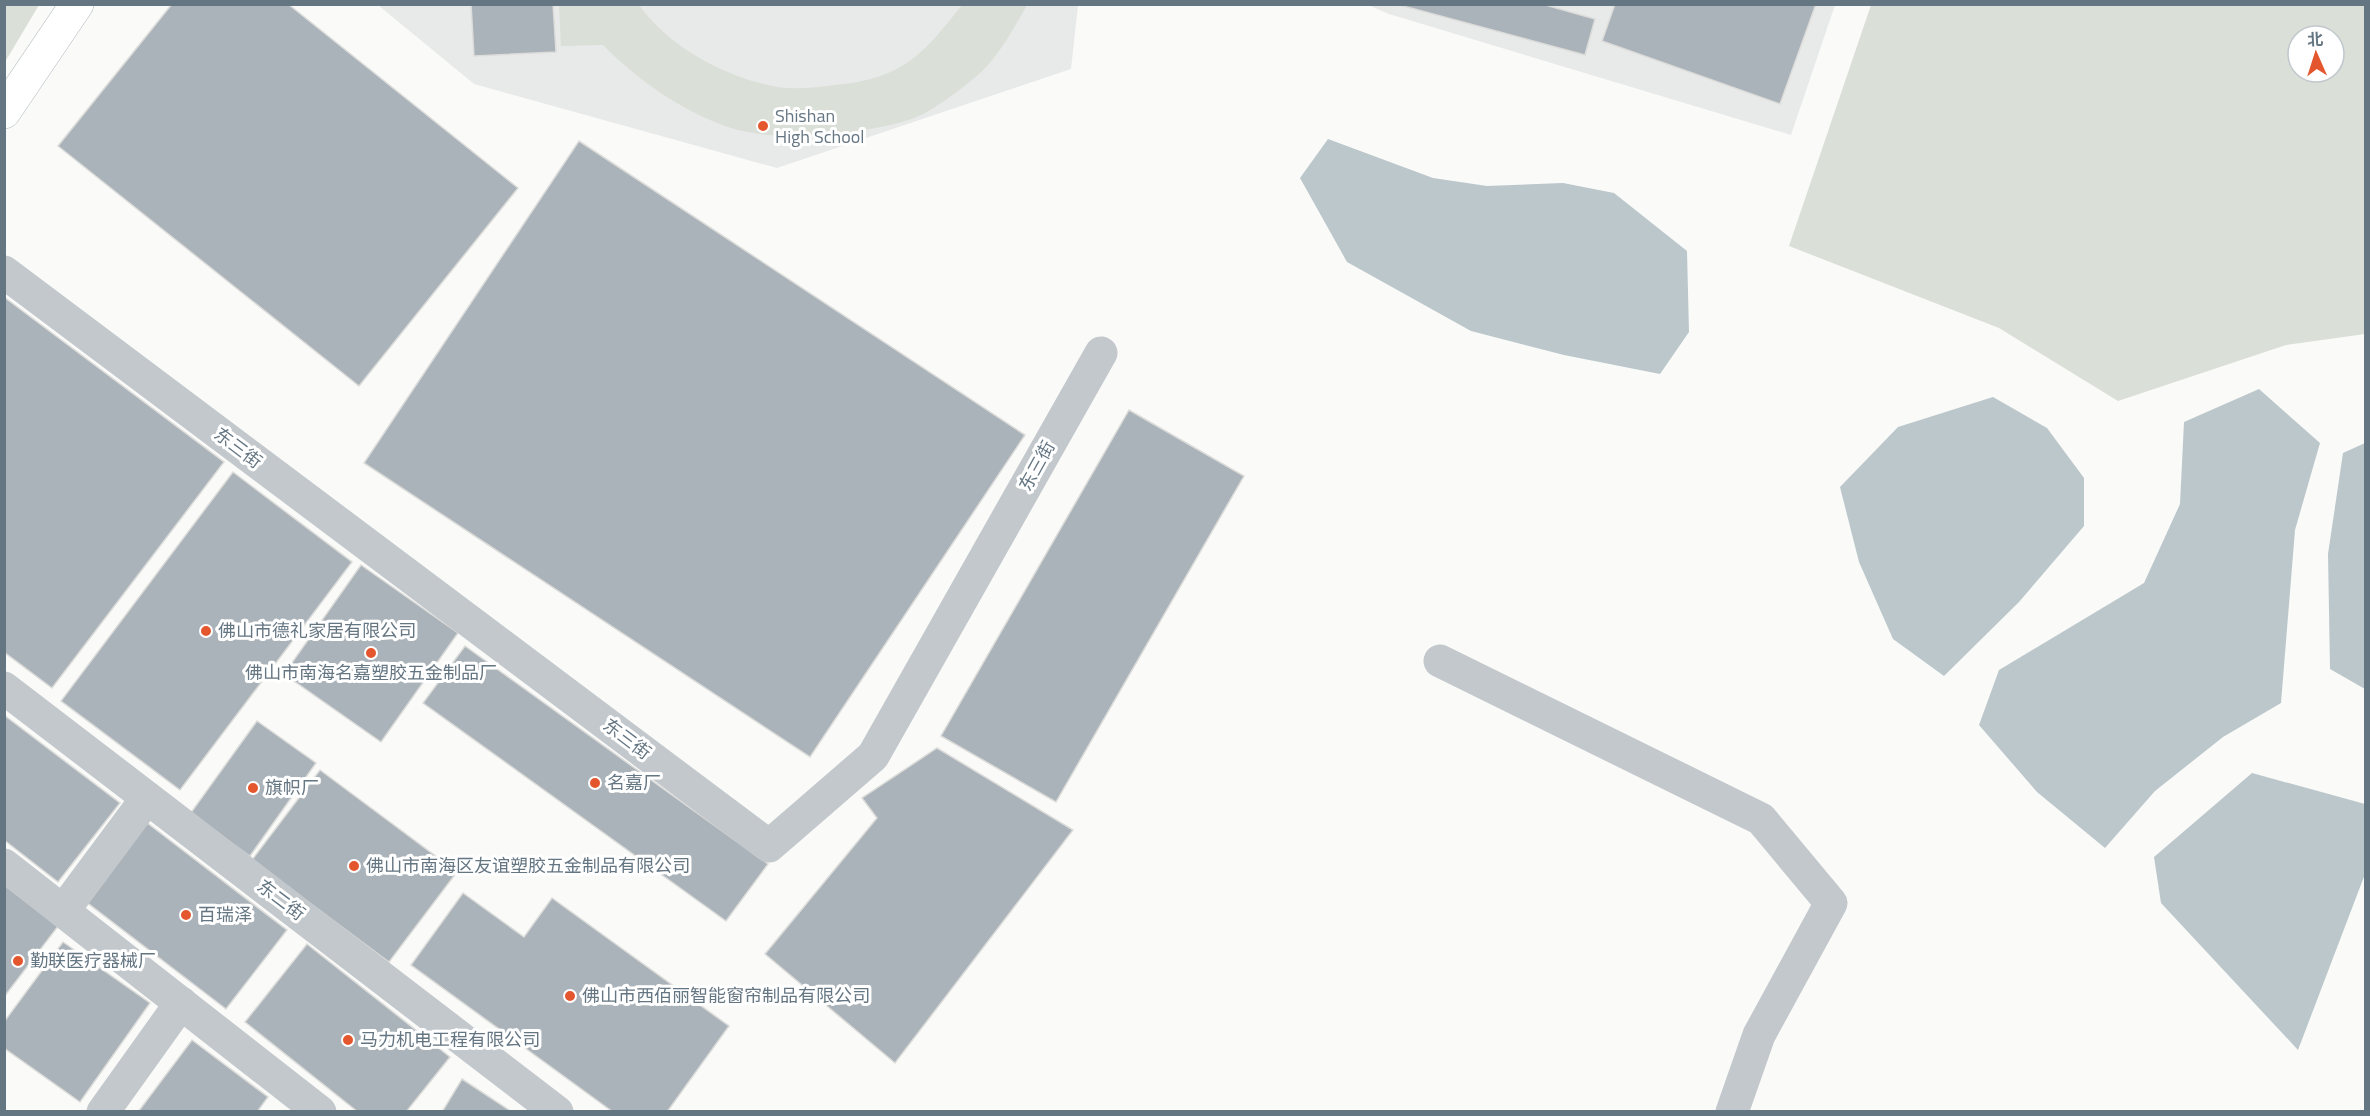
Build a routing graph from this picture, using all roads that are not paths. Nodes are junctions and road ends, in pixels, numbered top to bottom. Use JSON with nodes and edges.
{"nodes":[{"id":1,"x":77,"y":4,"type":"edge"},
{"id":2,"x":4,"y":112,"type":"edge"},
{"id":3,"x":4,"y":272,"type":"edge"},
{"id":4,"x":1101,"y":353,"type":"dead end"},
{"id":5,"x":1440,"y":661,"type":"dead end"},
{"id":6,"x":4,"y":688,"type":"edge"},
{"id":7,"x":147,"y":798,"type":"junction"},
{"id":8,"x":4,"y":865,"type":"edge"},
{"id":9,"x":63,"y":911,"type":"junction"},
{"id":10,"x":181,"y":1003,"type":"junction"},
{"id":11,"x":103,"y":1112,"type":"edge"},
{"id":12,"x":320,"y":1112,"type":"edge"},
{"id":13,"x":557,"y":1112,"type":"edge"},
{"id":14,"x":1732,"y":1112,"type":"edge"}],
"edges":[{"from":1,"to":2,"type":"main road"},
{"from":3,"to":4,"type":"street","name":"东三街"},
{"from":5,"to":14,"type":"street"},
{"from":6,"to":7,"type":"street","name":"东二街"},
{"from":7,"to":9,"type":"street"},
{"from":7,"to":13,"type":"street","name":"东二街"},
{"from":8,"to":9,"type":"street"},
{"from":9,"to":10,"type":"street"},
{"from":10,"to":11,"type":"street"},
{"from":10,"to":12,"type":"street"}]}
